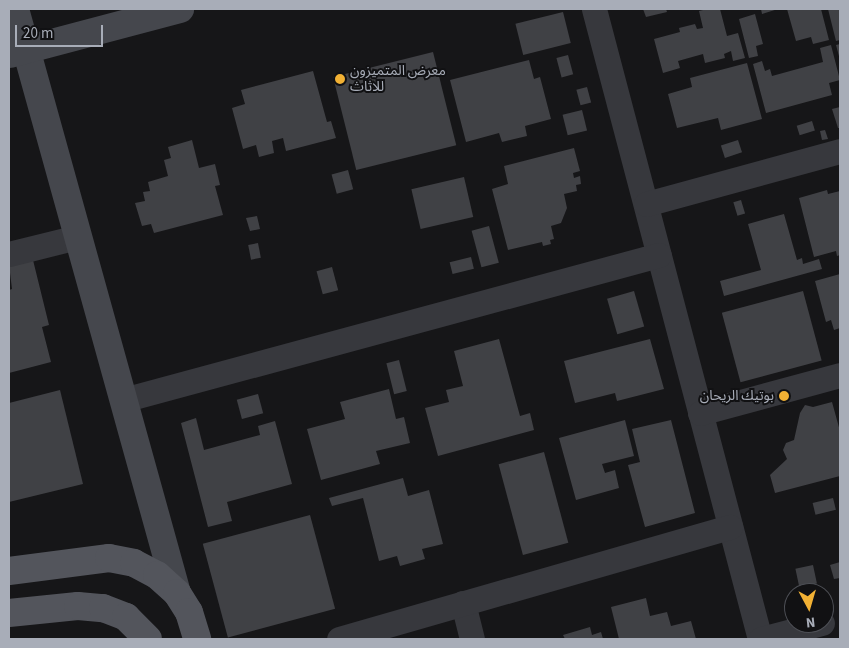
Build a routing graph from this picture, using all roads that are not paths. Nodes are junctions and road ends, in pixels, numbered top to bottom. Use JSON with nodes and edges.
{"nodes":[{"id":1,"x":15,"y":9,"type":"edge"},
{"id":2,"x":180,"y":9,"type":"edge"},
{"id":3,"x":594,"y":9,"type":"edge"},
{"id":4,"x":18,"y":52,"type":"edge"},
{"id":5,"x":840,"y":151,"type":"edge"},
{"id":6,"x":646,"y":204,"type":"junction"},
{"id":7,"x":77,"y":237,"type":"junction"},
{"id":8,"x":9,"y":254,"type":"edge"},
{"id":9,"x":659,"y":255,"type":"junction"},
{"id":10,"x":840,"y":375,"type":"edge"},
{"id":11,"x":123,"y":400,"type":"junction"},
{"id":12,"x":700,"y":413,"type":"junction"},
{"id":13,"x":730,"y":527,"type":"junction"},
{"id":14,"x":9,"y":571,"type":"edge"},
{"id":15,"x":177,"y":593,"type":"junction"},
{"id":16,"x":463,"y":603,"type":"junction"},
{"id":17,"x":9,"y":613,"type":"edge"},
{"id":18,"x":784,"y":633,"type":"edge"},
{"id":19,"x":146,"y":636,"type":"edge"},
{"id":20,"x":197,"y":639,"type":"edge"},
{"id":21,"x":339,"y":639,"type":"edge"},
{"id":22,"x":472,"y":639,"type":"edge"},
{"id":23,"x":760,"y":639,"type":"edge"}],
"edges":[{"from":1,"to":4,"type":"street"},
{"from":2,"to":4,"type":"street"},
{"from":3,"to":6,"type":"street"},
{"from":4,"to":7,"type":"street"},
{"from":5,"to":6,"type":"street"},
{"from":6,"to":9,"type":"street"},
{"from":7,"to":8,"type":"street"},
{"from":7,"to":11,"type":"street"},
{"from":9,"to":11,"type":"street"},
{"from":9,"to":12,"type":"street"},
{"from":10,"to":12,"type":"street"},
{"from":11,"to":15,"type":"street"},
{"from":12,"to":13,"type":"street"},
{"from":13,"to":16,"type":"street"},
{"from":13,"to":23,"type":"street"},
{"from":14,"to":15,"type":"main road"},
{"from":15,"to":20,"type":"main road"},
{"from":16,"to":21,"type":"street"},
{"from":16,"to":22,"type":"street"},
{"from":17,"to":19,"type":"main road"},
{"from":18,"to":23,"type":"street"}]}
